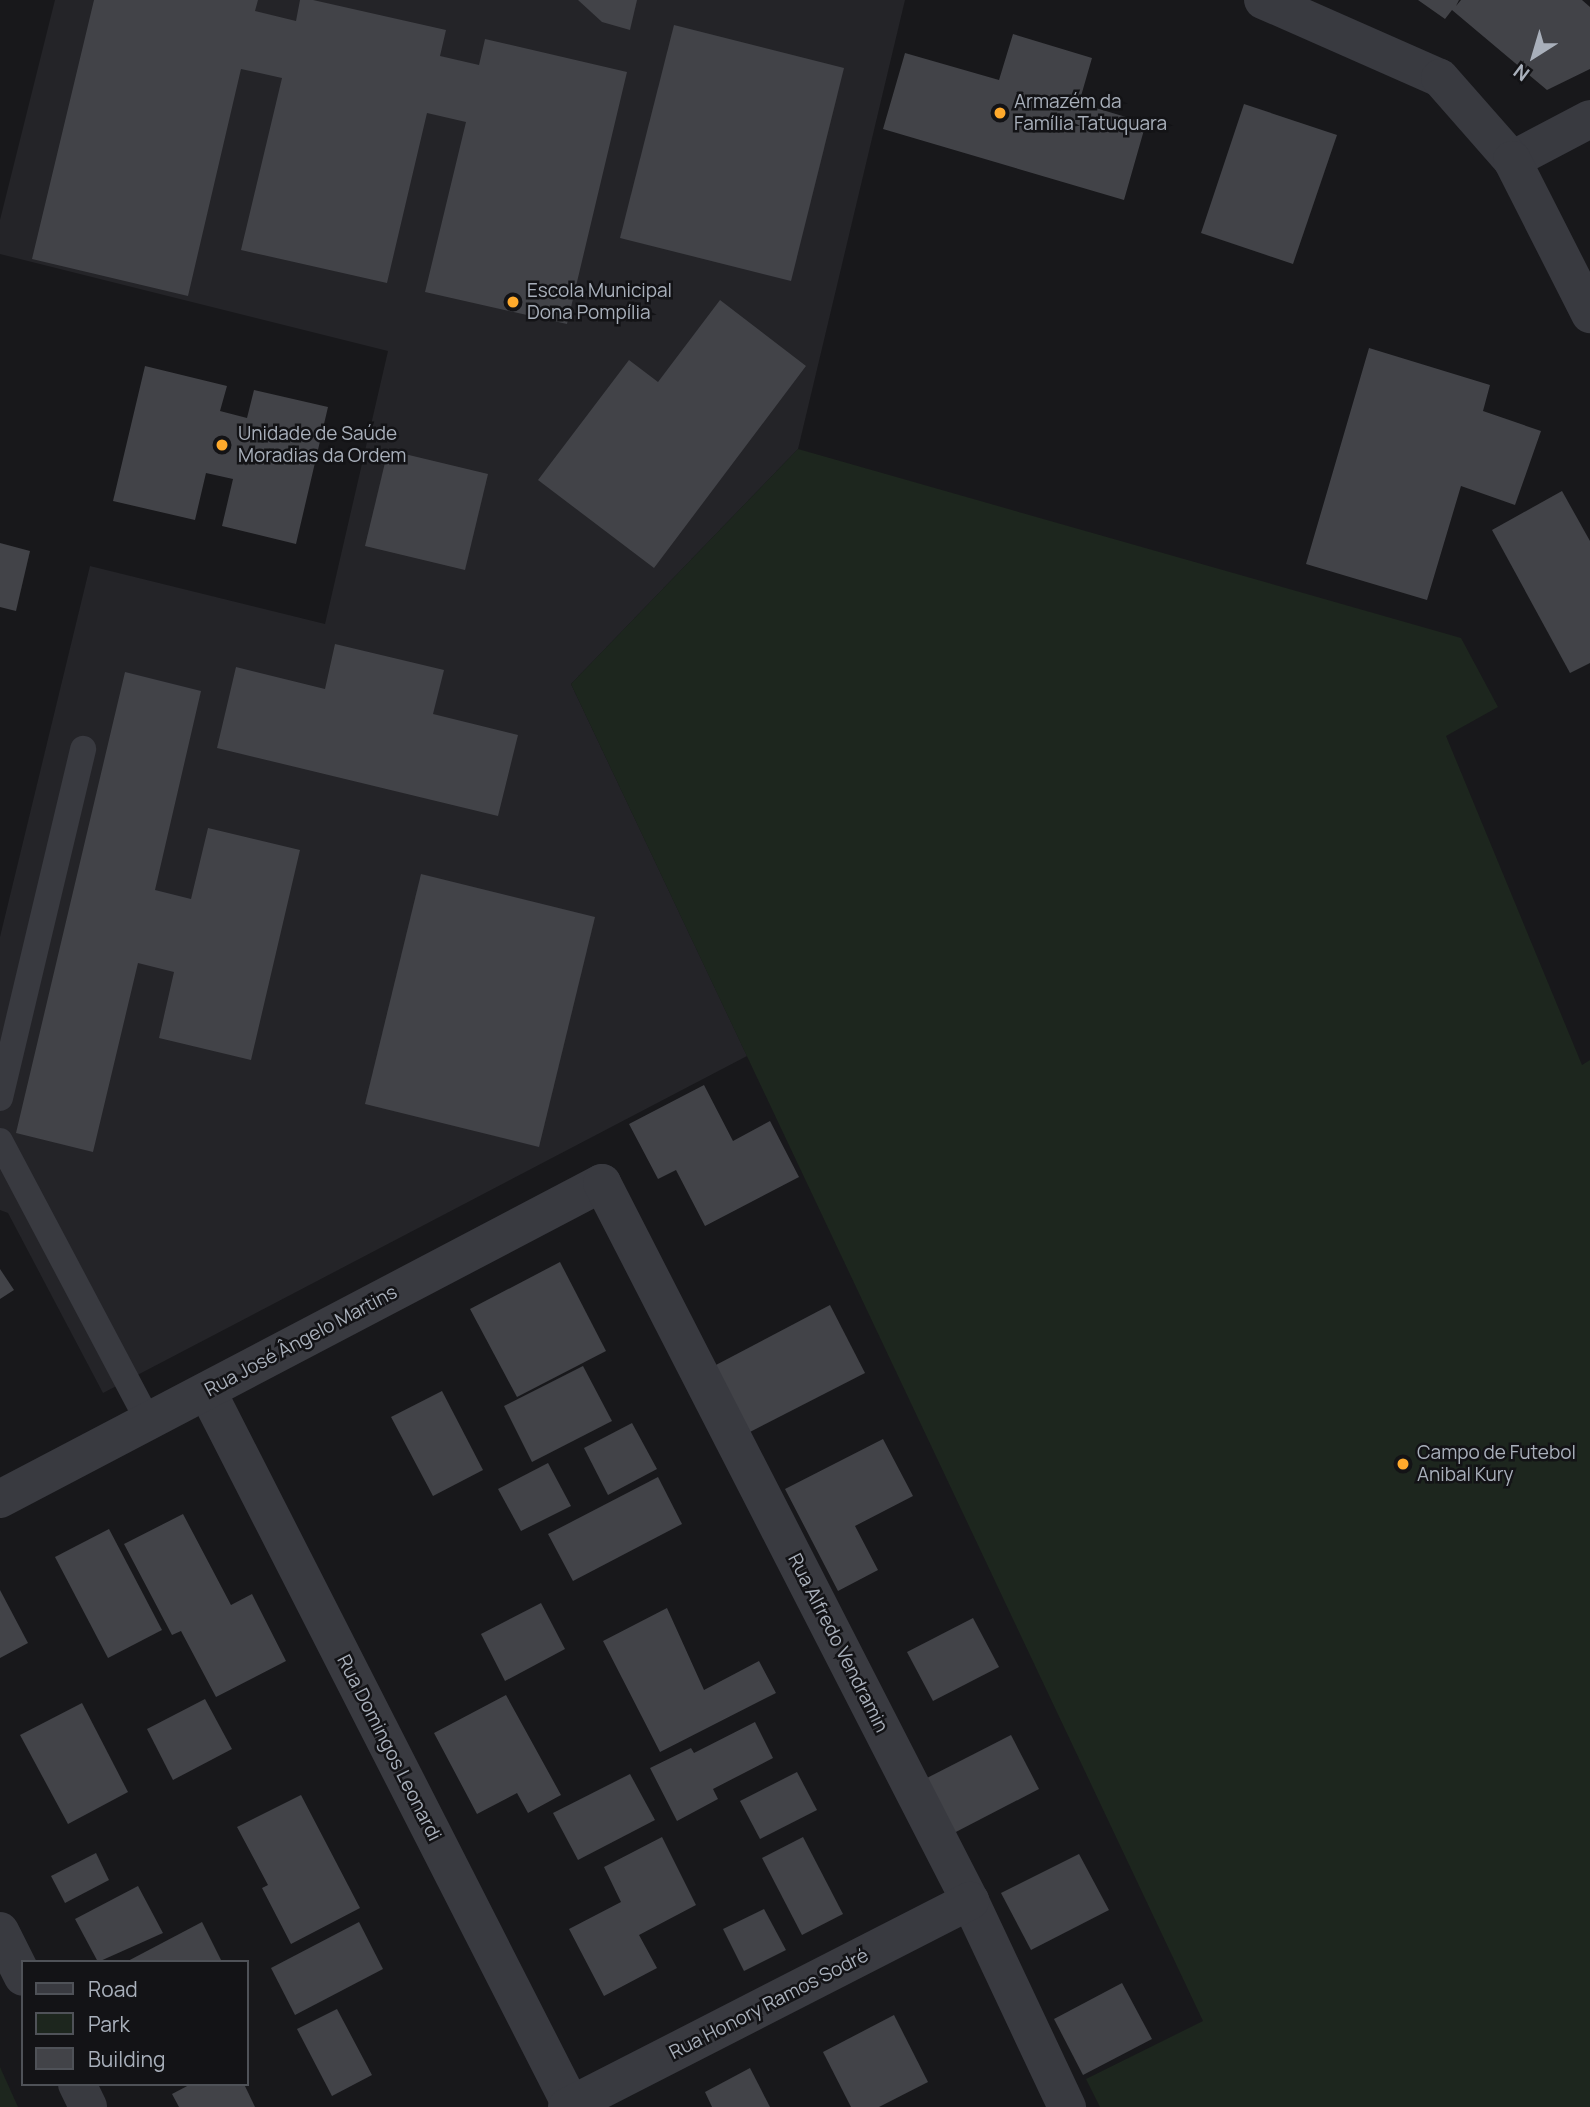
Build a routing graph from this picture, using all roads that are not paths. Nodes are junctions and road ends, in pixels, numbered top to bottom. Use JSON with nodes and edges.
{"nodes":[{"id":1,"x":1263,"y":0,"type":"edge"},
{"id":2,"x":1590,"y":119,"type":"edge"},
{"id":3,"x":1512,"y":160,"type":"junction"},
{"id":4,"x":1590,"y":314,"type":"edge"},
{"id":5,"x":83,"y":749,"type":"dead end"},
{"id":6,"x":0,"y":1098,"type":"edge"},
{"id":7,"x":0,"y":1141,"type":"edge"},
{"id":8,"x":602,"y":1183,"type":"joint"},
{"id":9,"x":207,"y":1391,"type":"junction"},
{"id":10,"x":148,"y":1421,"type":"junction"},
{"id":11,"x":0,"y":1499,"type":"edge"},
{"id":12,"x":970,"y":1901,"type":"junction"},
{"id":13,"x":0,"y":1931,"type":"edge"},
{"id":14,"x":21,"y":1973,"type":"edge"},
{"id":15,"x":77,"y":2086,"type":"edge"},
{"id":16,"x":569,"y":2106,"type":"edge"},
{"id":17,"x":88,"y":2107,"type":"edge"},
{"id":18,"x":1067,"y":2107,"type":"edge"}],
"edges":[{"from":1,"to":3,"type":"street"},
{"from":2,"to":3,"type":"street"},
{"from":3,"to":4,"type":"street"},
{"from":5,"to":6,"type":"lane"},
{"from":7,"to":10,"type":"lane"},
{"from":8,"to":9,"type":"street","name":"Rua José Ângelo Martins"},
{"from":8,"to":12,"type":"street","name":"Rua Alfredo Vendramin"},
{"from":9,"to":10,"type":"street","name":"Rua José Ângelo Martins"},
{"from":9,"to":16,"type":"street","name":"Rua Domingos Leonardi"},
{"from":10,"to":11,"type":"street","name":"Rua José Ângelo Martins"},
{"from":12,"to":16,"type":"street","name":"Rua Honory Ramos Sodré"},
{"from":12,"to":18,"type":"street","name":"Rua Alfredo Vendramin"},
{"from":13,"to":14,"type":"street"},
{"from":15,"to":17,"type":"street"}]}
